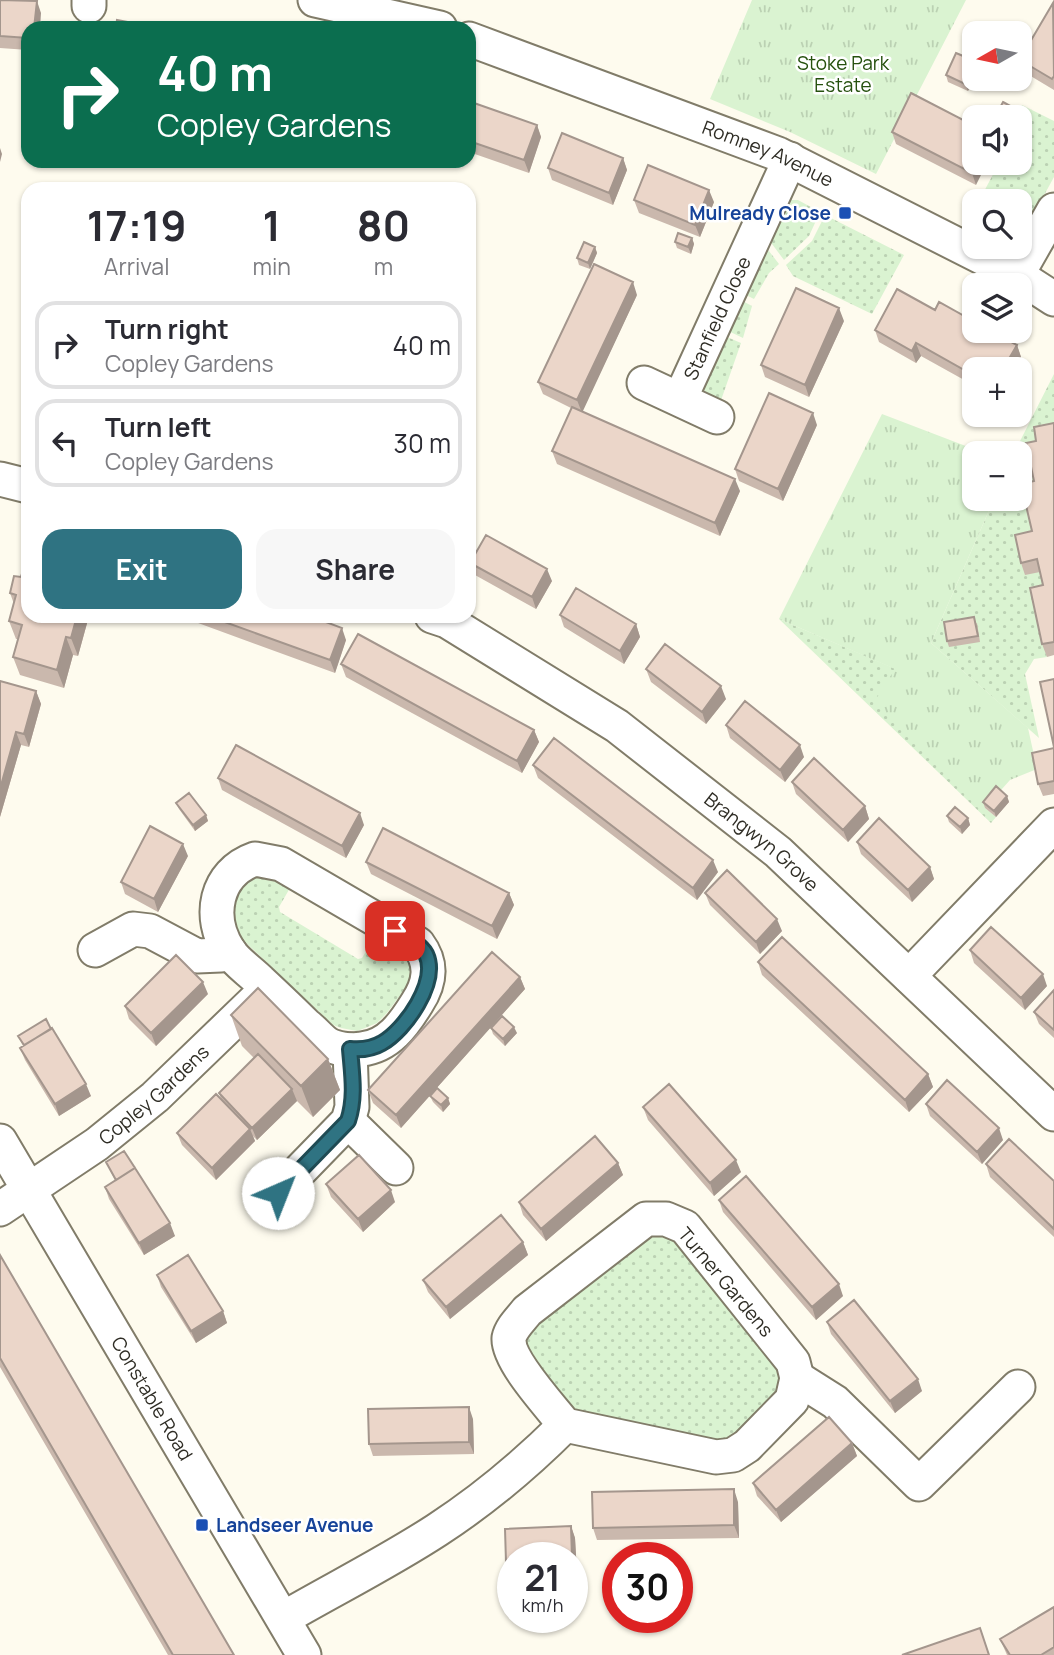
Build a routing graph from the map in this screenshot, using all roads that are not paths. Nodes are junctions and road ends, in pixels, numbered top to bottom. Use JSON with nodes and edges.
{"nodes":[{"id":1,"x":315,"y":0,"type":"edge"},
{"id":2,"x":409,"y":21,"type":"edge"},
{"id":3,"x":476,"y":42,"type":"edge"},
{"id":4,"x":790,"y":159,"type":"junction"},
{"id":5,"x":1054,"y":210,"type":"edge"},
{"id":6,"x":1013,"y":273,"type":"edge"},
{"id":7,"x":1018,"y":273,"type":"edge"},
{"id":8,"x":1032,"y":285,"type":"edge"},
{"id":9,"x":1054,"y":299,"type":"edge"},
{"id":10,"x":644,"y":383,"type":"dead end"},
{"id":11,"x":680,"y":399,"type":"junction"},
{"id":12,"x":717,"y":417,"type":"dead end"},
{"id":13,"x":0,"y":479,"type":"edge"},
{"id":14,"x":21,"y":484,"type":"edge"},
{"id":15,"x":450,"y":623,"type":"edge"},
{"id":16,"x":1054,"y":825,"type":"edge"},
{"id":17,"x":95,"y":950,"type":"dead end"},
{"id":18,"x":230,"y":952,"type":"junction"},
{"id":19,"x":909,"y":976,"type":"junction"},
{"id":20,"x":268,"y":988,"type":"junction"},
{"id":21,"x":350,"y":1049,"type":"junction"},
{"id":22,"x":1054,"y":1114,"type":"edge"},
{"id":23,"x":348,"y":1121,"type":"junction"},
{"id":24,"x":0,"y":1141,"type":"edge"},
{"id":25,"x":396,"y":1168,"type":"dead end"},
{"id":26,"x":30,"y":1190,"type":"junction"},
{"id":27,"x":278,"y":1193,"type":"dead end"},
{"id":28,"x":0,"y":1209,"type":"edge"},
{"id":29,"x":797,"y":1378,"type":"junction"},
{"id":30,"x":1018,"y":1387,"type":"dead end"},
{"id":31,"x":565,"y":1424,"type":"junction"},
{"id":32,"x":284,"y":1618,"type":"junction"},
{"id":33,"x":304,"y":1655,"type":"edge"}],
"edges":[{"from":1,"to":2,"type":"street"},
{"from":3,"to":4,"type":"street","name":"Romney Avenue"},
{"from":4,"to":6,"type":"street","name":"Romney Avenue"},
{"from":4,"to":11,"type":"street","name":"Stanfield Close"},
{"from":5,"to":7,"type":"street"},
{"from":8,"to":9,"type":"street","name":"Romney Avenue"},
{"from":10,"to":11,"type":"street","name":"Stanfield Close"},
{"from":11,"to":12,"type":"street","name":"Stanfield Close"},
{"from":13,"to":14,"type":"street"},
{"from":15,"to":19,"type":"street","name":"Brangwyn Grove"},
{"from":16,"to":19,"type":"street"},
{"from":17,"to":18,"type":"street"},
{"from":18,"to":20,"type":"street"},
{"from":18,"to":21,"type":"street"},
{"from":19,"to":22,"type":"street","name":"Brangwyn Grove"},
{"from":20,"to":21,"type":"street"},
{"from":20,"to":26,"type":"street","name":"Copley Gardens"},
{"from":21,"to":23,"type":"street"},
{"from":23,"to":25,"type":"street"},
{"from":23,"to":27,"type":"street"},
{"from":24,"to":26,"type":"street","name":"Constable Road"},
{"from":26,"to":28,"type":"street","name":"Copley Gardens"},
{"from":26,"to":32,"type":"street","name":"Constable Road"},
{"from":29,"to":30,"type":"street"},
{"from":29,"to":31,"type":"street"},
{"from":29,"to":31,"type":"street","name":"Turner Gardens"},
{"from":31,"to":32,"type":"street"},
{"from":32,"to":33,"type":"street","name":"Constable Road"}]}
